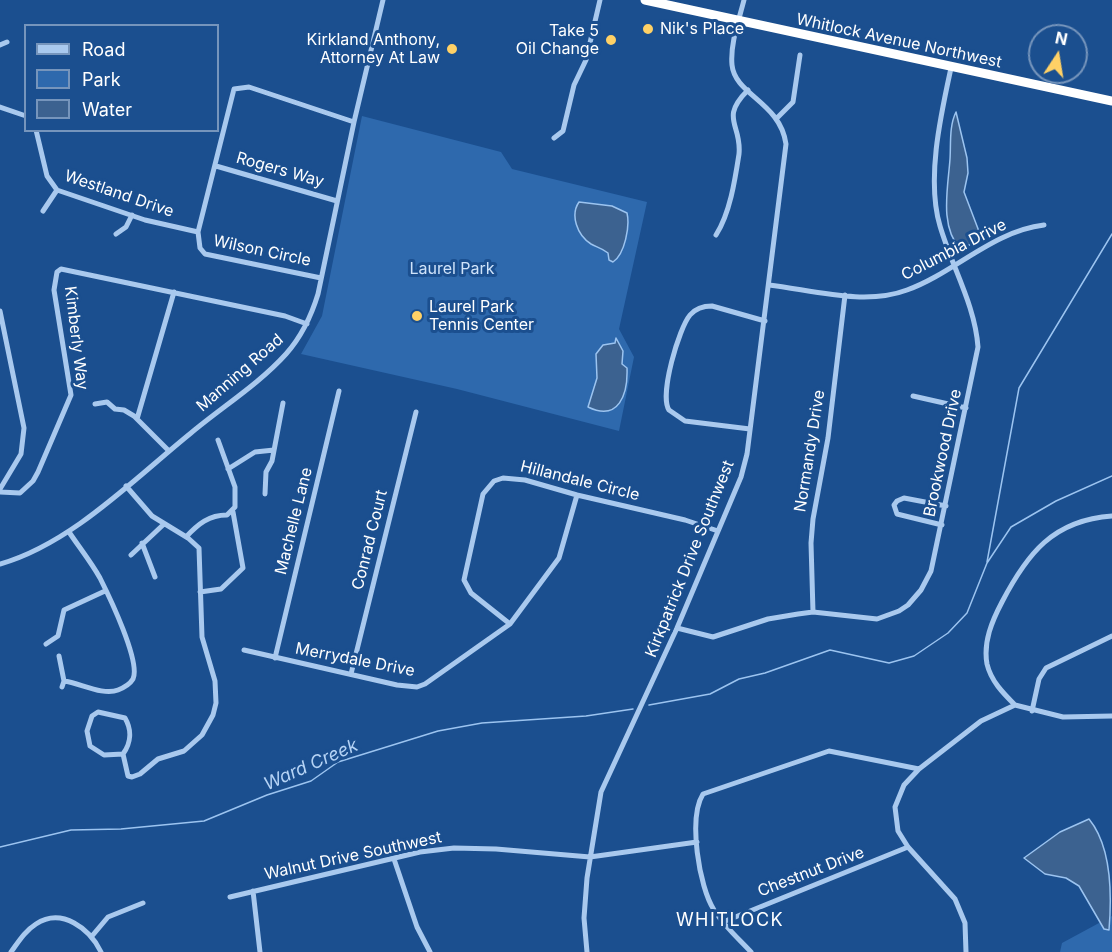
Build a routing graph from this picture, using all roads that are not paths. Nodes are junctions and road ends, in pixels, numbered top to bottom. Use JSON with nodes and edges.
{"nodes":[{"id":1,"x":383,"y":0,"type":"edge"},
{"id":2,"x":600,"y":0,"type":"edge"},
{"id":3,"x":645,"y":0,"type":"edge"},
{"id":4,"x":744,"y":0,"type":"edge"},
{"id":5,"x":739,"y":21,"type":"junction"},
{"id":6,"x":7,"y":42,"type":"dead end"},
{"id":7,"x":0,"y":45,"type":"edge"},
{"id":8,"x":800,"y":55,"type":"dead end"},
{"id":9,"x":951,"y":68,"type":"junction"},
{"id":10,"x":748,"y":90,"type":"junction"},
{"id":11,"x":1112,"y":101,"type":"edge"},
{"id":12,"x":0,"y":108,"type":"edge"},
{"id":13,"x":24,"y":115,"type":"edge"},
{"id":14,"x":777,"y":117,"type":"junction"},
{"id":15,"x":354,"y":122,"type":"junction"},
{"id":16,"x":36,"y":132,"type":"edge"},
{"id":17,"x":554,"y":138,"type":"dead end"},
{"id":18,"x":216,"y":166,"type":"junction"},
{"id":19,"x":57,"y":190,"type":"junction"},
{"id":20,"x":337,"y":201,"type":"junction"},
{"id":21,"x":43,"y":211,"type":"dead end"},
{"id":22,"x":132,"y":215,"type":"junction"},
{"id":23,"x":1044,"y":225,"type":"dead end"},
{"id":24,"x":198,"y":232,"type":"junction"},
{"id":25,"x":116,"y":234,"type":"dead end"},
{"id":26,"x":716,"y":235,"type":"dead end"},
{"id":27,"x":954,"y":266,"type":"junction"},
{"id":28,"x":321,"y":278,"type":"junction"},
{"id":29,"x":770,"y":285,"type":"junction"},
{"id":30,"x":174,"y":292,"type":"junction"},
{"id":31,"x":845,"y":295,"type":"junction"},
{"id":32,"x":0,"y":311,"type":"edge"},
{"id":33,"x":765,"y":321,"type":"junction"},
{"id":34,"x":307,"y":324,"type":"junction"},
{"id":35,"x":339,"y":391,"type":"dead end"},
{"id":36,"x":913,"y":396,"type":"dead end"},
{"id":37,"x":283,"y":403,"type":"dead end"},
{"id":38,"x":95,"y":404,"type":"dead end"},
{"id":39,"x":966,"y":408,"type":"junction"},
{"id":40,"x":416,"y":412,"type":"dead end"},
{"id":41,"x":137,"y":419,"type":"junction"},
{"id":42,"x":750,"y":429,"type":"junction"},
{"id":43,"x":218,"y":440,"type":"dead end"},
{"id":44,"x":274,"y":450,"type":"junction"},
{"id":45,"x":169,"y":451,"type":"junction"},
{"id":46,"x":228,"y":469,"type":"junction"},
{"id":47,"x":126,"y":486,"type":"junction"},
{"id":48,"x":0,"y":490,"type":"edge"},
{"id":49,"x":266,"y":494,"type":"dead end"},
{"id":50,"x":577,"y":495,"type":"junction"},
{"id":51,"x":946,"y":506,"type":"junction"},
{"id":52,"x":233,"y":512,"type":"junction"},
{"id":53,"x":1112,"y":516,"type":"edge"},
{"id":54,"x":164,"y":524,"type":"junction"},
{"id":55,"x":942,"y":525,"type":"junction"},
{"id":56,"x":718,"y":531,"type":"junction"},
{"id":57,"x":69,"y":532,"type":"junction"},
{"id":58,"x":186,"y":537,"type":"junction"},
{"id":59,"x":142,"y":543,"type":"junction"},
{"id":60,"x":131,"y":555,"type":"dead end"},
{"id":61,"x":0,"y":564,"type":"edge"},
{"id":62,"x":155,"y":578,"type":"dead end"},
{"id":63,"x":105,"y":591,"type":"junction"},
{"id":64,"x":200,"y":592,"type":"junction"},
{"id":65,"x":813,"y":612,"type":"junction"},
{"id":66,"x":510,"y":624,"type":"junction"},
{"id":67,"x":677,"y":628,"type":"junction"},
{"id":68,"x":1112,"y":636,"type":"edge"},
{"id":69,"x":46,"y":644,"type":"dead end"},
{"id":70,"x":244,"y":651,"type":"dead end"},
{"id":71,"x":59,"y":656,"type":"dead end"},
{"id":72,"x":275,"y":658,"type":"junction"},
{"id":73,"x":351,"y":674,"type":"junction"},
{"id":74,"x":1015,"y":705,"type":"junction"},
{"id":75,"x":1032,"y":711,"type":"junction"},
{"id":76,"x":1112,"y":716,"type":"edge"},
{"id":77,"x":123,"y":753,"type":"junction"},
{"id":78,"x":919,"y":769,"type":"junction"},
{"id":79,"x":697,"y":842,"type":"junction"},
{"id":80,"x":908,"y":848,"type":"junction"},
{"id":81,"x":590,"y":857,"type":"junction"},
{"id":82,"x":394,"y":859,"type":"junction"},
{"id":83,"x":253,"y":891,"type":"junction"},
{"id":84,"x":230,"y":897,"type":"dead end"},
{"id":85,"x":143,"y":903,"type":"dead end"},
{"id":86,"x":723,"y":922,"type":"junction"},
{"id":87,"x":92,"y":936,"type":"junction"},
{"id":88,"x":11,"y":952,"type":"edge"},
{"id":89,"x":101,"y":952,"type":"edge"},
{"id":90,"x":260,"y":952,"type":"edge"},
{"id":91,"x":430,"y":952,"type":"edge"},
{"id":92,"x":587,"y":952,"type":"edge"},
{"id":93,"x":751,"y":952,"type":"edge"},
{"id":94,"x":966,"y":952,"type":"edge"}],
"edges":[{"from":1,"to":15,"type":"street","name":"Manning Road"},
{"from":2,"to":17,"type":"street"},
{"from":3,"to":5,"type":"highway","name":"Whitlock Avenue Northwest"},
{"from":4,"to":5,"type":"street"},
{"from":5,"to":9,"type":"highway","name":"Whitlock Avenue Northwest"},
{"from":5,"to":10,"type":"street"},
{"from":6,"to":7,"type":"street"},
{"from":8,"to":14,"type":"street"},
{"from":9,"to":11,"type":"highway","name":"Whitlock Avenue Northwest"},
{"from":9,"to":27,"type":"street","name":"Brookwood Drive"},
{"from":10,"to":14,"type":"street"},
{"from":10,"to":26,"type":"street"},
{"from":12,"to":13,"type":"street"},
{"from":14,"to":29,"type":"street","name":"Kirkpatrick Drive Southwest"},
{"from":15,"to":18,"type":"street","name":"Wilson Circle"},
{"from":15,"to":20,"type":"street","name":"Manning Road"},
{"from":16,"to":19,"type":"street","name":"Westland Drive"},
{"from":18,"to":20,"type":"street","name":"Rogers Way"},
{"from":18,"to":24,"type":"street","name":"Wilson Circle"},
{"from":19,"to":21,"type":"street"},
{"from":19,"to":22,"type":"street","name":"Westland Drive"},
{"from":20,"to":28,"type":"street","name":"Manning Road"},
{"from":22,"to":24,"type":"street","name":"Westland Drive"},
{"from":22,"to":25,"type":"street"},
{"from":23,"to":27,"type":"street","name":"Columbia Drive"},
{"from":24,"to":28,"type":"street","name":"Wilson Circle"},
{"from":27,"to":31,"type":"street","name":"Columbia Drive"},
{"from":27,"to":39,"type":"street","name":"Brookwood Drive"},
{"from":28,"to":34,"type":"street","name":"Manning Road"},
{"from":29,"to":31,"type":"street","name":"Columbia Drive"},
{"from":29,"to":33,"type":"street","name":"Kirkpatrick Drive Southwest"},
{"from":30,"to":34,"type":"street"},
{"from":30,"to":41,"type":"street"},
{"from":30,"to":48,"type":"street","name":"Kimberly Way"},
{"from":31,"to":65,"type":"street","name":"Normandy Drive"},
{"from":32,"to":48,"type":"street","name":"Kimberly Way"},
{"from":33,"to":42,"type":"street","name":"Kirkpatrick Drive Southwest"},
{"from":33,"to":42,"type":"street"},
{"from":34,"to":45,"type":"street","name":"Manning Road"},
{"from":35,"to":72,"type":"street","name":"Machelle Lane"},
{"from":36,"to":39,"type":"street"},
{"from":37,"to":44,"type":"street"},
{"from":38,"to":41,"type":"street"},
{"from":39,"to":51,"type":"street","name":"Brookwood Drive"},
{"from":40,"to":73,"type":"street","name":"Conrad Court"},
{"from":41,"to":45,"type":"street"},
{"from":42,"to":56,"type":"street","name":"Kirkpatrick Drive Southwest"},
{"from":43,"to":46,"type":"street"},
{"from":44,"to":46,"type":"street"},
{"from":44,"to":49,"type":"street"},
{"from":45,"to":47,"type":"street","name":"Manning Road"},
{"from":46,"to":52,"type":"street"},
{"from":47,"to":54,"type":"street"},
{"from":47,"to":57,"type":"street","name":"Manning Road"},
{"from":50,"to":56,"type":"street","name":"Hillandale Circle"},
{"from":50,"to":66,"type":"street","name":"Merrydale Drive"},
{"from":50,"to":66,"type":"street","name":"Hillandale Circle"},
{"from":51,"to":55,"type":"street","name":"Brookwood Drive"},
{"from":51,"to":55,"type":"street"},
{"from":52,"to":58,"type":"street"},
{"from":52,"to":64,"type":"street"},
{"from":53,"to":74,"type":"street"},
{"from":54,"to":58,"type":"street"},
{"from":54,"to":59,"type":"street"},
{"from":55,"to":65,"type":"street","name":"Brookwood Drive"},
{"from":56,"to":67,"type":"street","name":"Kirkpatrick Drive Southwest"},
{"from":57,"to":61,"type":"street","name":"Manning Road"},
{"from":57,"to":63,"type":"street"},
{"from":58,"to":64,"type":"street"},
{"from":59,"to":60,"type":"street"},
{"from":59,"to":62,"type":"street"},
{"from":63,"to":69,"type":"street"},
{"from":63,"to":71,"type":"street"},
{"from":64,"to":77,"type":"street"},
{"from":65,"to":67,"type":"street","name":"Brookwood Drive"},
{"from":66,"to":73,"type":"street","name":"Merrydale Drive"},
{"from":67,"to":81,"type":"street","name":"Kirkpatrick Drive Southwest"},
{"from":68,"to":75,"type":"street"},
{"from":70,"to":72,"type":"street","name":"Merrydale Drive"},
{"from":72,"to":73,"type":"street","name":"Merrydale Drive"},
{"from":74,"to":75,"type":"street"},
{"from":74,"to":78,"type":"street"},
{"from":75,"to":76,"type":"street"},
{"from":77,"to":77,"type":"street"},
{"from":78,"to":79,"type":"street"},
{"from":78,"to":80,"type":"street"},
{"from":79,"to":81,"type":"street","name":"Walnut Drive Southwest"},
{"from":79,"to":86,"type":"street"},
{"from":80,"to":86,"type":"street","name":"Chestnut Drive"},
{"from":80,"to":94,"type":"street"},
{"from":81,"to":82,"type":"street","name":"Walnut Drive Southwest"},
{"from":81,"to":92,"type":"street","name":"Kirkpatrick Drive Southwest"},
{"from":82,"to":83,"type":"street","name":"Walnut Drive Southwest"},
{"from":82,"to":91,"type":"street"},
{"from":83,"to":84,"type":"street","name":"Walnut Drive Southwest"},
{"from":83,"to":90,"type":"street"},
{"from":85,"to":87,"type":"street"},
{"from":86,"to":93,"type":"street"},
{"from":87,"to":88,"type":"street"},
{"from":87,"to":89,"type":"street"}]}
